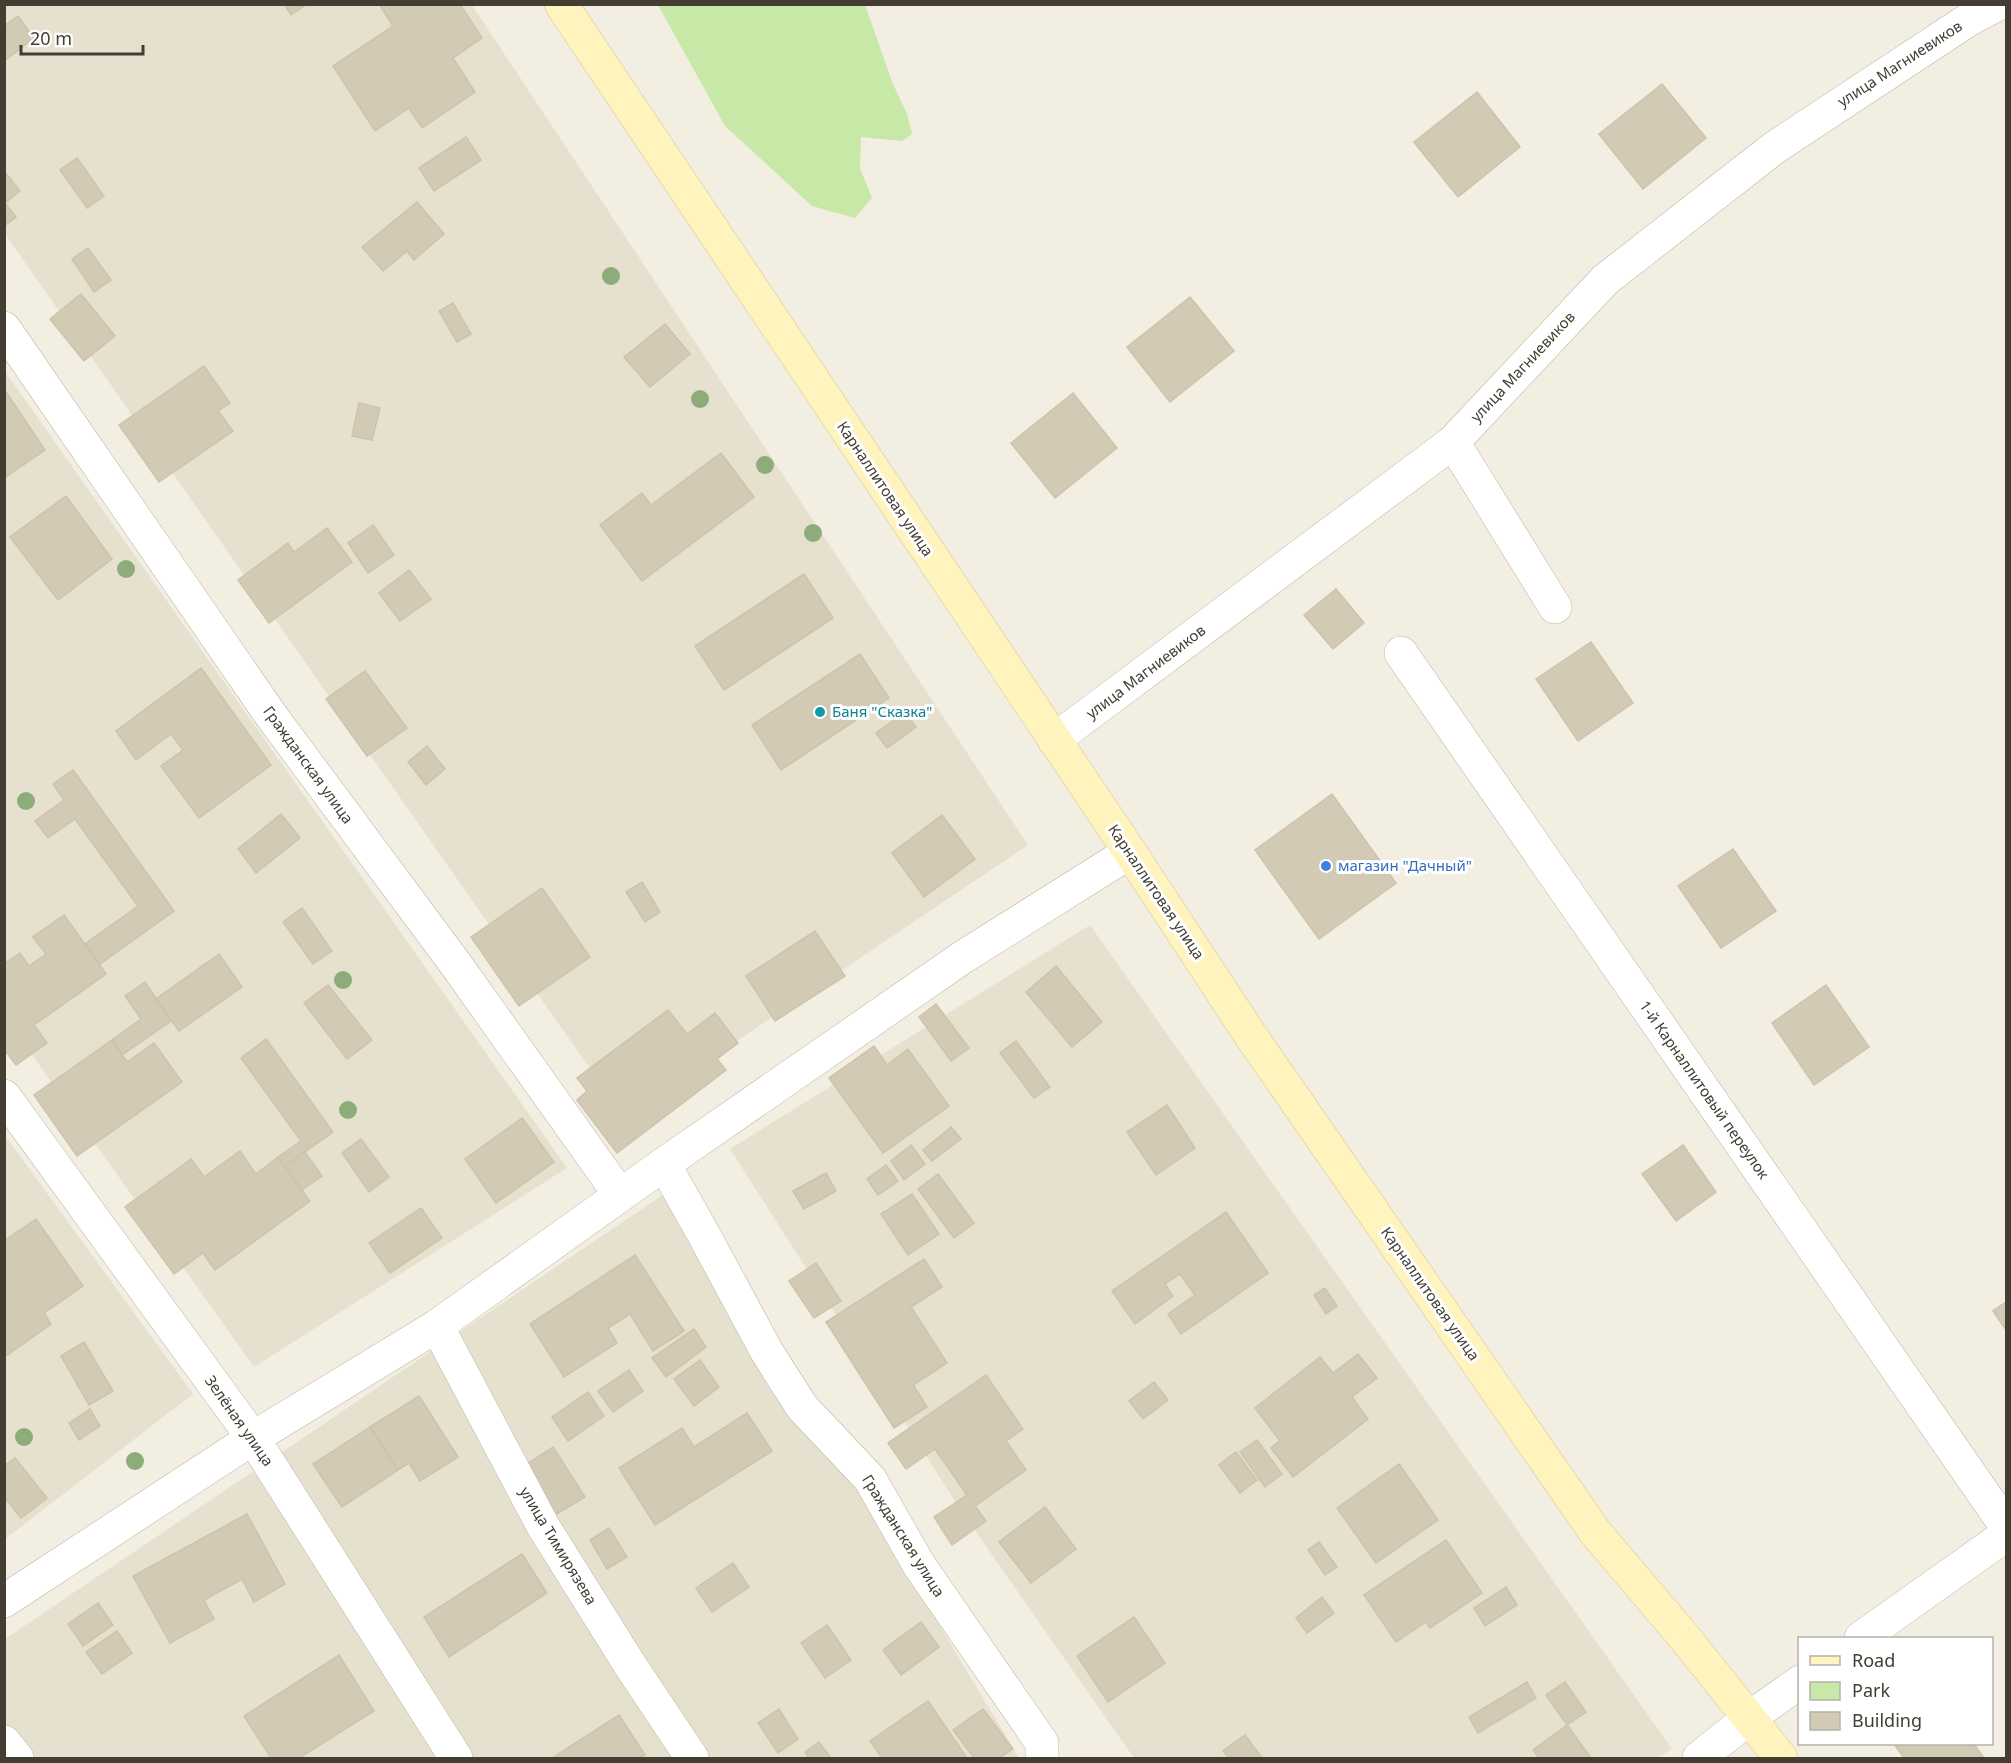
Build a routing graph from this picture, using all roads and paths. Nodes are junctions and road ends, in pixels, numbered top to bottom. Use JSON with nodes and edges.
{"nodes":[{"id":1,"x":561,"y":4,"type":"edge"},
{"id":2,"x":1998,"y":4,"type":"edge"},
{"id":3,"x":4,"y":328,"type":"edge"},
{"id":4,"x":1453,"y":442,"type":"junction"},
{"id":5,"x":1555,"y":607,"type":"dead end"},
{"id":6,"x":1401,"y":654,"type":"dead end"},
{"id":7,"x":1054,"y":740,"type":"junction"},
{"id":8,"x":1130,"y":852,"type":"junction"},
{"id":9,"x":4,"y":1095,"type":"edge"},
{"id":10,"x":663,"y":1164,"type":"junction"},
{"id":11,"x":620,"y":1195,"type":"junction"},
{"id":12,"x":437,"y":1326,"type":"junction"},
{"id":13,"x":253,"y":1438,"type":"junction"},
{"id":14,"x":2007,"y":1526,"type":"edge"},
{"id":15,"x":2007,"y":1535,"type":"edge"},
{"id":16,"x":4,"y":1601,"type":"edge"},
{"id":17,"x":1862,"y":1637,"type":"edge"},
{"id":18,"x":1798,"y":1683,"type":"edge"},
{"id":19,"x":1749,"y":1718,"type":"junction"},
{"id":20,"x":4,"y":1742,"type":"edge"},
{"id":21,"x":17,"y":1758,"type":"edge"},
{"id":22,"x":456,"y":1758,"type":"edge"},
{"id":23,"x":692,"y":1758,"type":"edge"},
{"id":24,"x":1042,"y":1758,"type":"edge"},
{"id":25,"x":1700,"y":1758,"type":"edge"},
{"id":26,"x":1781,"y":1758,"type":"edge"}],
"edges":[{"from":1,"to":7,"type":"street","name":"Карналлитовая улица"},
{"from":2,"to":4,"type":"street","name":"улица Магниевиков"},
{"from":3,"to":11,"type":"street","name":"Гражданская улица"},
{"from":4,"to":5,"type":"street"},
{"from":4,"to":7,"type":"street","name":"улица Магниевиков"},
{"from":6,"to":14,"type":"street","name":"1-й Карналлитовый переулок"},
{"from":7,"to":8,"type":"street","name":"Карналлитовая улица"},
{"from":8,"to":10,"type":"street"},
{"from":8,"to":19,"type":"street","name":"Карналлитовая улица"},
{"from":9,"to":13,"type":"street","name":"Зелёная улица"},
{"from":10,"to":11,"type":"street"},
{"from":10,"to":24,"type":"street","name":"Гражданская улица"},
{"from":11,"to":12,"type":"street"},
{"from":12,"to":13,"type":"street"},
{"from":12,"to":23,"type":"street","name":"улица Тимирязева"},
{"from":13,"to":16,"type":"street"},
{"from":13,"to":22,"type":"street","name":"Зелёная улица"},
{"from":15,"to":17,"type":"street"},
{"from":18,"to":19,"type":"street"},
{"from":19,"to":25,"type":"street"},
{"from":19,"to":26,"type":"street","name":"Карналлитовая улица"},
{"from":20,"to":21,"type":"street"}]}
